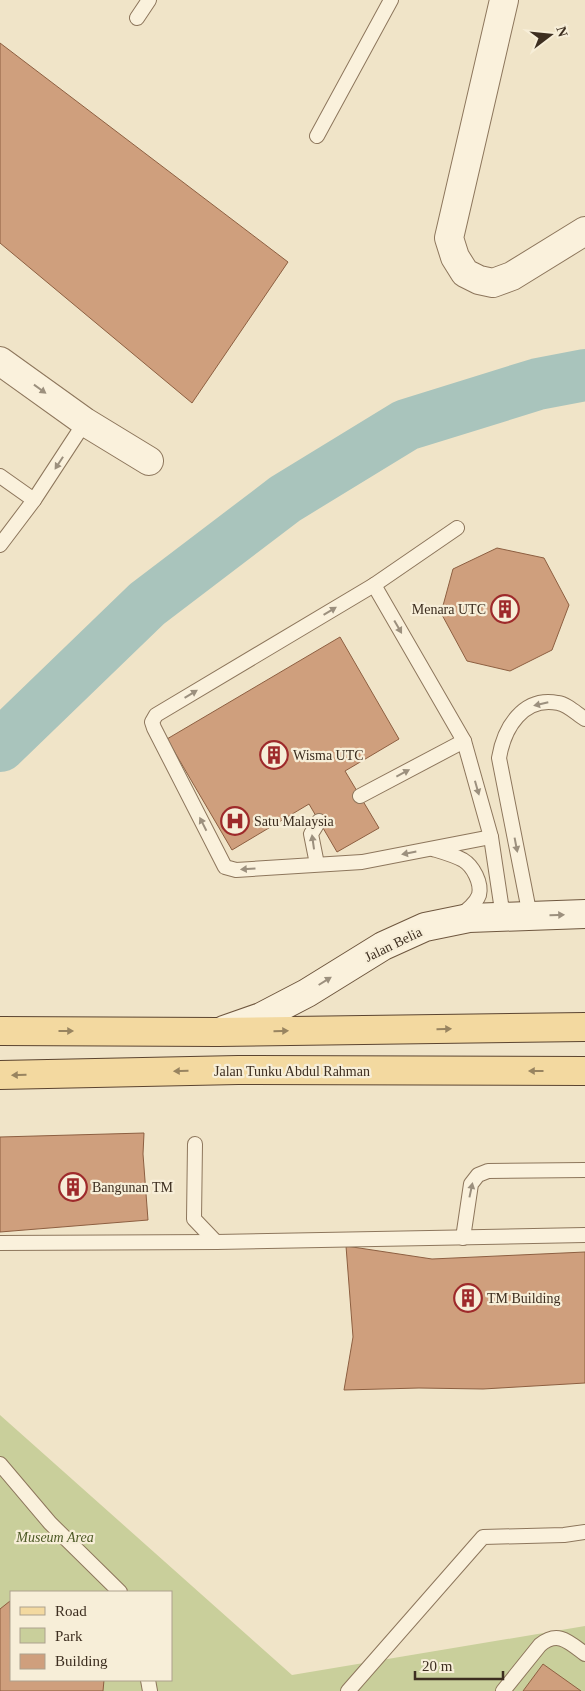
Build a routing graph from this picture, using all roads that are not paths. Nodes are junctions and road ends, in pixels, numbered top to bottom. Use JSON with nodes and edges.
{"nodes":[{"id":1,"x":149,"y":0,"type":"edge"},
{"id":2,"x":391,"y":0,"type":"edge"},
{"id":3,"x":504,"y":0,"type":"edge"},
{"id":4,"x":137,"y":18,"type":"dead end"},
{"id":5,"x":317,"y":136,"type":"dead end"},
{"id":6,"x":585,"y":231,"type":"edge"},
{"id":7,"x":0,"y":361,"type":"edge"},
{"id":8,"x":85,"y":422,"type":"junction"},
{"id":9,"x":149,"y":462,"type":"dead end"},
{"id":10,"x":0,"y":476,"type":"edge"},
{"id":11,"x":34,"y":500,"type":"junction"},
{"id":12,"x":456,"y":528,"type":"dead end"},
{"id":13,"x":0,"y":545,"type":"edge"},
{"id":14,"x":374,"y":585,"type":"junction"},
{"id":15,"x":585,"y":718,"type":"edge"},
{"id":16,"x":464,"y":741,"type":"junction"},
{"id":17,"x":360,"y":796,"type":"dead end"},
{"id":18,"x":318,"y":821,"type":"dead end"},
{"id":19,"x":491,"y":837,"type":"junction"},
{"id":20,"x":433,"y":848,"type":"junction"},
{"id":21,"x":316,"y":864,"type":"junction"},
{"id":22,"x":585,"y":914,"type":"edge"},
{"id":23,"x":517,"y":916,"type":"junction"},
{"id":24,"x":451,"y":922,"type":"junction"},
{"id":25,"x":585,"y":1027,"type":"edge"},
{"id":26,"x":0,"y":1031,"type":"edge"},
{"id":27,"x":218,"y":1032,"type":"junction"},
{"id":28,"x":585,"y":1071,"type":"edge"},
{"id":29,"x":0,"y":1075,"type":"edge"},
{"id":30,"x":195,"y":1144,"type":"dead end"},
{"id":31,"x":585,"y":1170,"type":"edge"},
{"id":32,"x":585,"y":1235,"type":"edge"},
{"id":33,"x":463,"y":1238,"type":"junction"},
{"id":34,"x":216,"y":1242,"type":"junction"},
{"id":35,"x":0,"y":1243,"type":"edge"},
{"id":36,"x":0,"y":1464,"type":"edge"},
{"id":37,"x":585,"y":1532,"type":"edge"},
{"id":38,"x":119,"y":1591,"type":"edge"},
{"id":39,"x":585,"y":1654,"type":"edge"},
{"id":40,"x":348,"y":1691,"type":"edge"},
{"id":41,"x":503,"y":1691,"type":"edge"}],
"edges":[{"from":1,"to":4,"type":"lane"},
{"from":2,"to":5,"type":"lane"},
{"from":3,"to":6,"type":"street"},
{"from":7,"to":8,"type":"street","one_way":true},
{"from":8,"to":9,"type":"street"},
{"from":8,"to":11,"type":"lane","one_way":true},
{"from":10,"to":11,"type":"lane"},
{"from":11,"to":13,"type":"lane"},
{"from":12,"to":14,"type":"lane"},
{"from":14,"to":16,"type":"lane","one_way":true},
{"from":21,"to":14,"type":"lane","one_way":true},
{"from":15,"to":23,"type":"lane","one_way":true},
{"from":17,"to":16,"type":"lane","one_way":true},
{"from":16,"to":19,"type":"lane","one_way":true},
{"from":21,"to":18,"type":"lane","one_way":true},
{"from":19,"to":20,"type":"lane"},
{"from":19,"to":23,"type":"lane"},
{"from":20,"to":21,"type":"lane","one_way":true},
{"from":20,"to":24,"type":"lane"},
{"from":23,"to":22,"type":"street","name":"Jalan Belia","one_way":true},
{"from":23,"to":24,"type":"street","name":"Jalan Belia"},
{"from":27,"to":24,"type":"street","name":"Jalan Belia","one_way":true},
{"from":27,"to":25,"type":"main road","one_way":true},
{"from":26,"to":27,"type":"main road","one_way":true},
{"from":28,"to":29,"type":"main road","name":"Jalan Tunku Abdul Rahman","one_way":true},
{"from":30,"to":34,"type":"lane"},
{"from":33,"to":31,"type":"lane","one_way":true},
{"from":32,"to":33,"type":"lane"},
{"from":33,"to":34,"type":"lane"},
{"from":34,"to":35,"type":"lane"},
{"from":36,"to":38,"type":"lane"},
{"from":37,"to":40,"type":"lane"},
{"from":39,"to":41,"type":"lane"}]}
